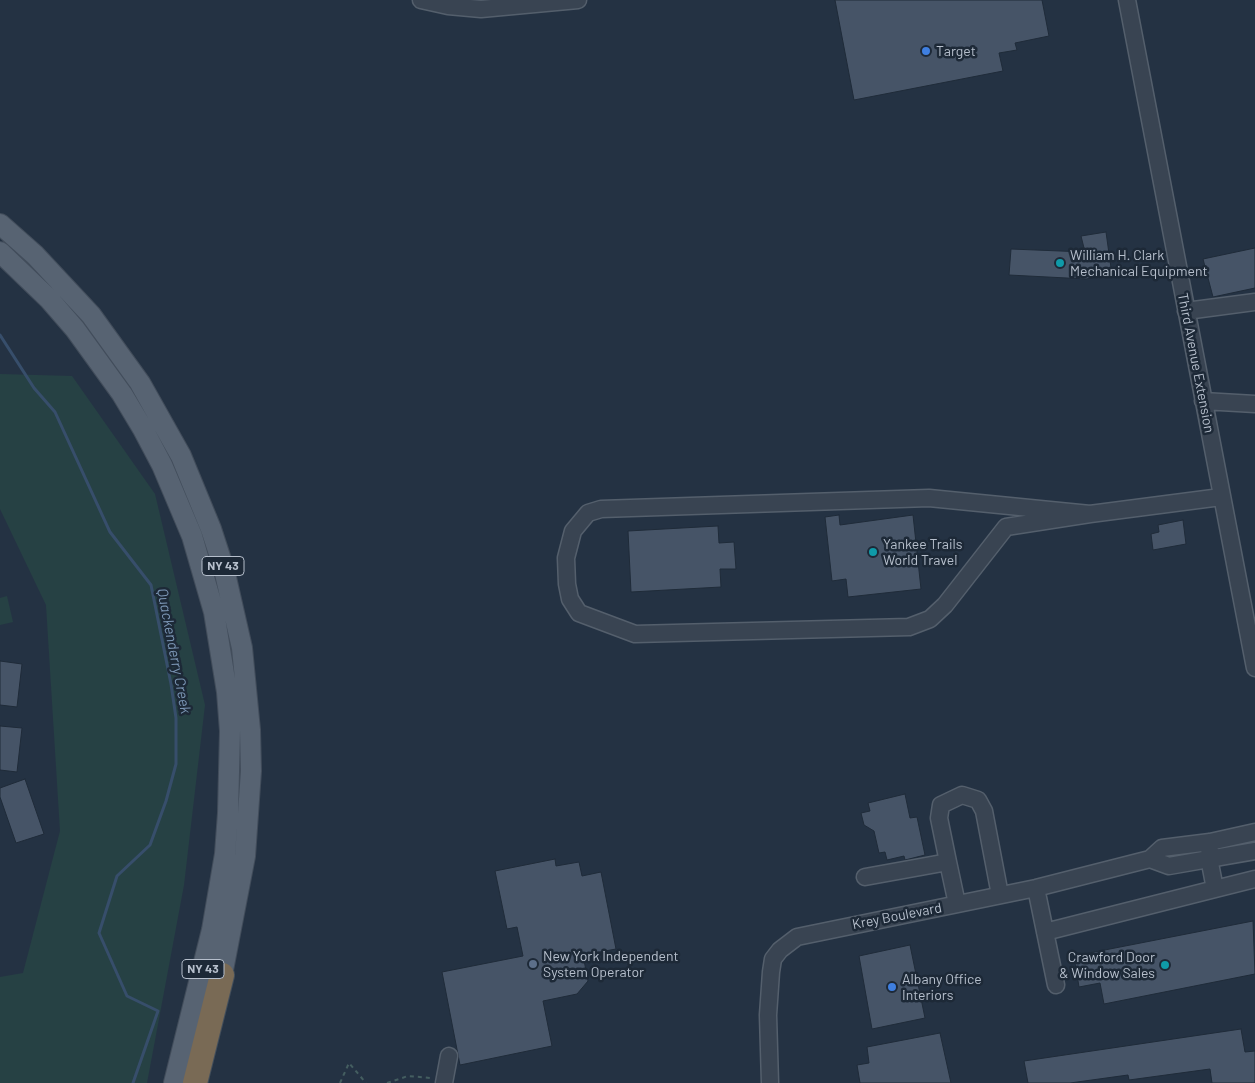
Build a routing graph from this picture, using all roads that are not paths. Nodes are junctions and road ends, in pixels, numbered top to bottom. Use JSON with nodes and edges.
{"nodes":[{"id":1,"x":421,"y":0,"type":"edge"},
{"id":2,"x":578,"y":0,"type":"edge"},
{"id":3,"x":1128,"y":0,"type":"edge"},
{"id":4,"x":0,"y":224,"type":"edge"},
{"id":5,"x":0,"y":252,"type":"edge"},
{"id":6,"x":1255,"y":302,"type":"edge"},
{"id":7,"x":1186,"y":311,"type":"junction"},
{"id":8,"x":1203,"y":401,"type":"junction"},
{"id":9,"x":1255,"y":404,"type":"edge"},
{"id":10,"x":1221,"y":497,"type":"junction"},
{"id":11,"x":1090,"y":514,"type":"junction"},
{"id":12,"x":1255,"y":667,"type":"edge"},
{"id":13,"x":1255,"y":832,"type":"edge"},
{"id":14,"x":1210,"y":850,"type":"junction"},
{"id":15,"x":1255,"y":851,"type":"edge"},
{"id":16,"x":948,"y":862,"type":"junction"},
{"id":17,"x":864,"y":877,"type":"dead end"},
{"id":18,"x":1255,"y":879,"type":"edge"},
{"id":19,"x":1036,"y":888,"type":"junction"},
{"id":20,"x":1216,"y":889,"type":"junction"},
{"id":21,"x":1000,"y":895,"type":"junction"},
{"id":22,"x":957,"y":904,"type":"junction"},
{"id":23,"x":1045,"y":932,"type":"junction"},
{"id":24,"x":222,"y":975,"type":"junction"},
{"id":25,"x":1056,"y":985,"type":"dead end"},
{"id":26,"x":449,"y":1056,"type":"dead end"},
{"id":27,"x":444,"y":1081,"type":"edge"},
{"id":28,"x":174,"y":1083,"type":"edge"},
{"id":29,"x":195,"y":1083,"type":"edge"},
{"id":30,"x":211,"y":1083,"type":"edge"},
{"id":31,"x":770,"y":1083,"type":"edge"}],
"edges":[{"from":1,"to":2,"type":"street"},
{"from":3,"to":7,"type":"street","name":"Third Avenue Extension"},
{"from":4,"to":24,"type":"main road","number":"NY 43"},
{"from":5,"to":28,"type":"main road","number":"NY 43"},
{"from":6,"to":7,"type":"street"},
{"from":7,"to":8,"type":"street","name":"Third Avenue Extension"},
{"from":8,"to":9,"type":"street"},
{"from":8,"to":10,"type":"street","name":"Third Avenue Extension"},
{"from":10,"to":11,"type":"street"},
{"from":10,"to":12,"type":"street","name":"Third Avenue Extension"},
{"from":11,"to":11,"type":"street"},
{"from":13,"to":14,"type":"street","name":"Krey Boulevard"},
{"from":14,"to":15,"type":"street","name":"Krey Boulevard"},
{"from":14,"to":19,"type":"street","name":"Krey Boulevard"},
{"from":14,"to":20,"type":"street"},
{"from":16,"to":17,"type":"street"},
{"from":16,"to":21,"type":"street"},
{"from":16,"to":22,"type":"street"},
{"from":18,"to":20,"type":"street"},
{"from":19,"to":21,"type":"street","name":"Krey Boulevard"},
{"from":19,"to":23,"type":"street"},
{"from":20,"to":23,"type":"street"},
{"from":21,"to":22,"type":"street","name":"Krey Boulevard"},
{"from":22,"to":31,"type":"street","name":"Krey Boulevard"},
{"from":23,"to":25,"type":"street"},
{"from":24,"to":29,"type":"highway"},
{"from":24,"to":30,"type":"highway"},
{"from":26,"to":27,"type":"street"}]}
